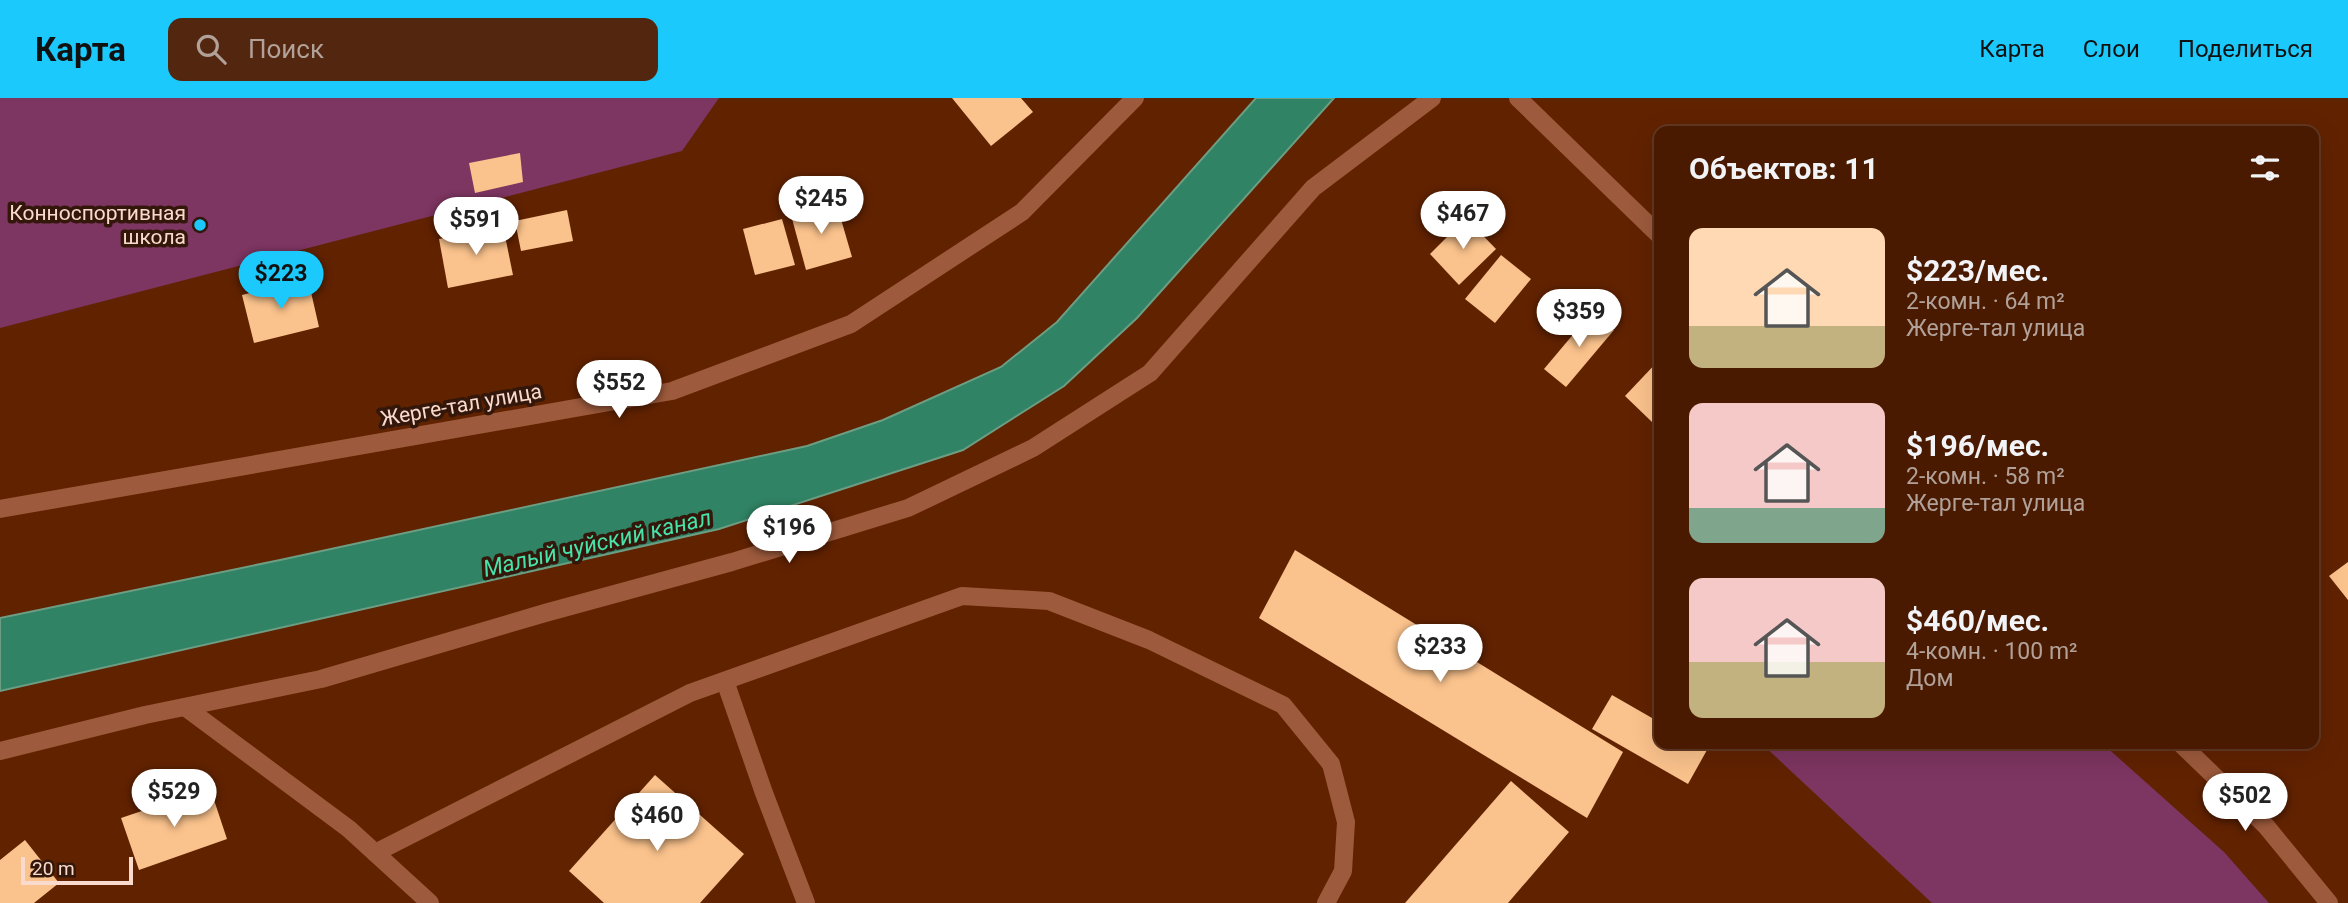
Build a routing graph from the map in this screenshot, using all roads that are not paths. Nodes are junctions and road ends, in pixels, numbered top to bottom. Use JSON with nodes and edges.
{"nodes":[{"id":1,"x":1135,"y":98,"type":"edge"},
{"id":2,"x":1432,"y":98,"type":"edge"},
{"id":3,"x":1518,"y":98,"type":"edge"},
{"id":4,"x":1654,"y":230,"type":"edge"},
{"id":5,"x":0,"y":509,"type":"edge"},
{"id":6,"x":725,"y":681,"type":"junction"},
{"id":7,"x":185,"y":707,"type":"junction"},
{"id":8,"x":2186,"y":749,"type":"edge"},
{"id":9,"x":0,"y":751,"type":"edge"},
{"id":10,"x":375,"y":853,"type":"junction"},
{"id":11,"x":430,"y":903,"type":"edge"},
{"id":12,"x":806,"y":903,"type":"edge"},
{"id":13,"x":1326,"y":903,"type":"edge"},
{"id":14,"x":2329,"y":903,"type":"edge"}],
"edges":[{"from":1,"to":5,"type":"street","name":"Жерге-тал улица"},
{"from":2,"to":7,"type":"street"},
{"from":3,"to":4,"type":"street"},
{"from":6,"to":10,"type":"street"},
{"from":6,"to":12,"type":"street"},
{"from":6,"to":13,"type":"street"},
{"from":7,"to":9,"type":"street"},
{"from":7,"to":10,"type":"street"},
{"from":8,"to":14,"type":"street"},
{"from":10,"to":11,"type":"street"}]}
